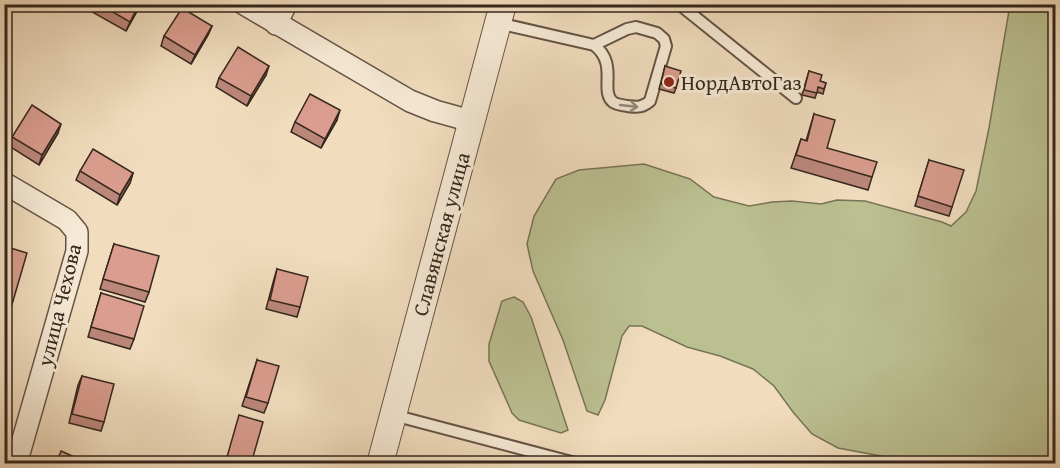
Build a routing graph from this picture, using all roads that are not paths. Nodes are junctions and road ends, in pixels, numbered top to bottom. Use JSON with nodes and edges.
{"nodes":[{"id":1,"x":244,"y":4,"type":"edge"},
{"id":2,"x":286,"y":4,"type":"edge"},
{"id":3,"x":679,"y":4,"type":"edge"},
{"id":4,"x":500,"y":14,"type":"edge"},
{"id":5,"x":276,"y":24,"type":"junction"},
{"id":6,"x":594,"y":45,"type":"junction"},
{"id":7,"x":796,"y":98,"type":"dead end"},
{"id":8,"x":471,"y":121,"type":"junction"},
{"id":9,"x":4,"y":183,"type":"edge"},
{"id":10,"x":393,"y":415,"type":"junction"},
{"id":11,"x":16,"y":464,"type":"edge"},
{"id":12,"x":380,"y":464,"type":"edge"},
{"id":13,"x":579,"y":464,"type":"edge"}],
"edges":[{"from":1,"to":5,"type":"street"},
{"from":2,"to":5,"type":"street"},
{"from":3,"to":7,"type":"lane"},
{"from":4,"to":6,"type":"lane"},
{"from":4,"to":8,"type":"street","name":"Славянская улица"},
{"from":5,"to":8,"type":"street"},
{"from":6,"to":6,"type":"lane","one_way":true},
{"from":8,"to":10,"type":"street","name":"Славянская улица"},
{"from":9,"to":11,"type":"street","name":"улица Чехова"},
{"from":10,"to":12,"type":"street","name":"Славянская улица"},
{"from":10,"to":13,"type":"lane"}]}
